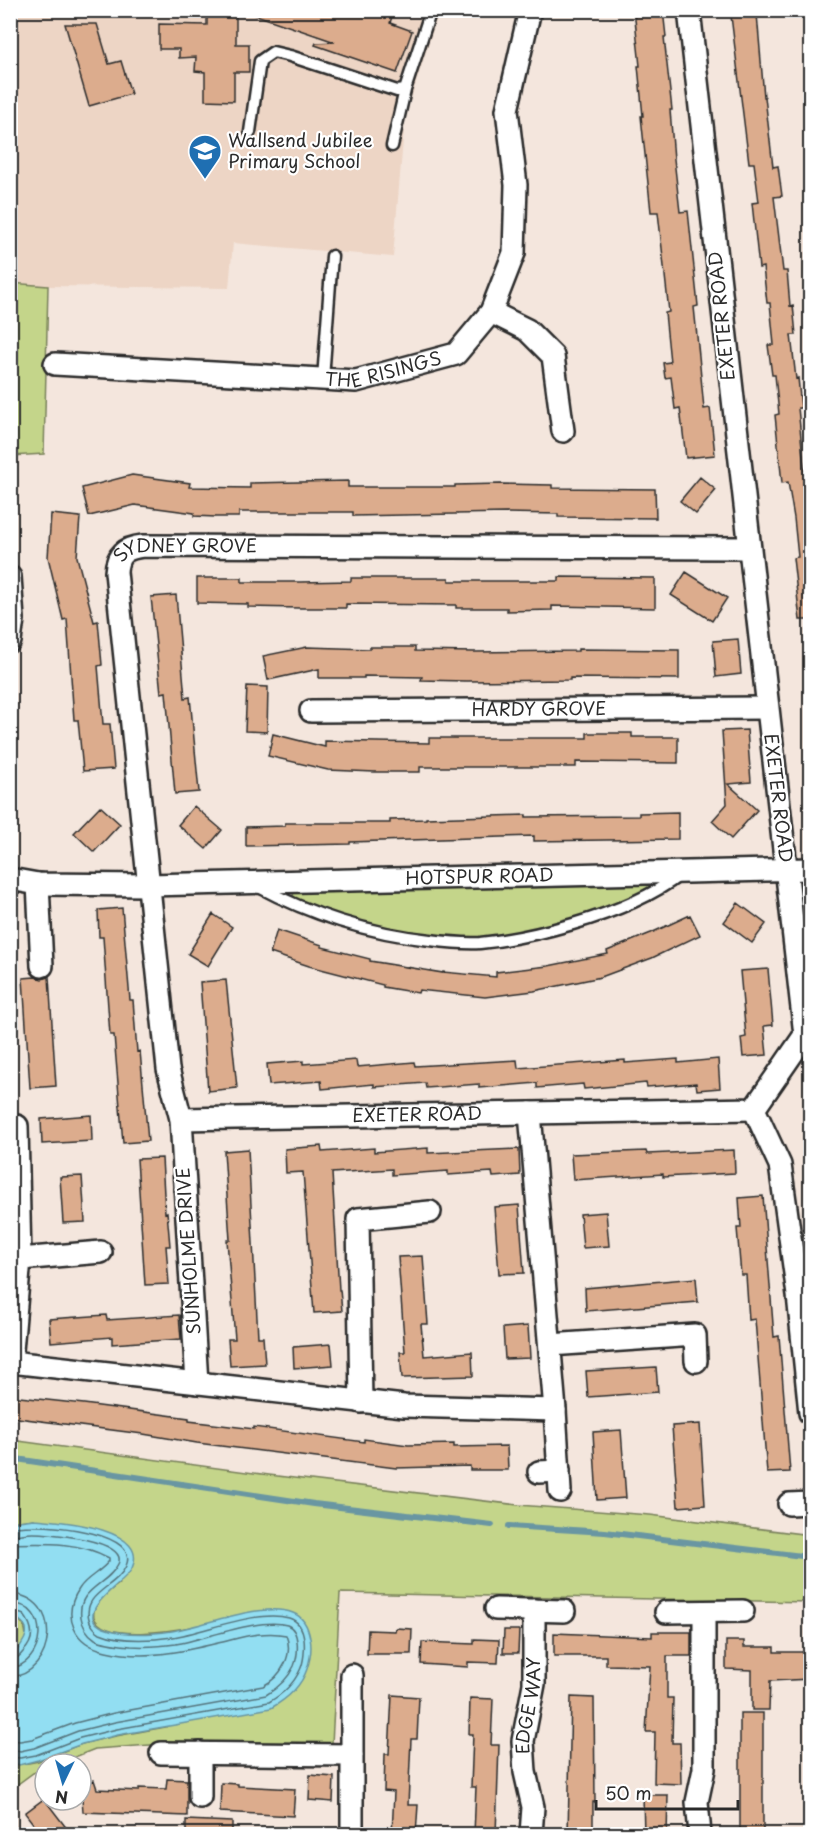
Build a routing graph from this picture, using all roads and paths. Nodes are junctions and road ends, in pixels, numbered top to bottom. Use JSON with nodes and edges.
{"nodes":[{"id":1,"x":431,"y":10,"type":"edge"},
{"id":2,"x":530,"y":10,"type":"edge"},
{"id":3,"x":689,"y":10,"type":"edge"},
{"id":4,"x":405,"y":90,"type":"junction"},
{"id":5,"x":250,"y":132,"type":"dead end"},
{"id":6,"x":392,"y":146,"type":"dead end"},
{"id":7,"x":332,"y":256,"type":"dead end"},
{"id":8,"x":491,"y":312,"type":"junction"},
{"id":9,"x":55,"y":364,"type":"dead end"},
{"id":10,"x":323,"y":379,"type":"junction"},
{"id":11,"x":563,"y":431,"type":"dead end"},
{"id":12,"x":748,"y":548,"type":"junction"},
{"id":13,"x":10,"y":577,"type":"edge"},
{"id":14,"x":10,"y":641,"type":"edge"},
{"id":15,"x":766,"y":708,"type":"junction"},
{"id":16,"x":311,"y":711,"type":"dead end"},
{"id":17,"x":810,"y":868,"type":"edge"},
{"id":18,"x":787,"y":869,"type":"junction"},
{"id":19,"x":685,"y":872,"type":"junction"},
{"id":20,"x":10,"y":879,"type":"edge"},
{"id":21,"x":249,"y":882,"type":"junction"},
{"id":22,"x":38,"y":884,"type":"junction"},
{"id":23,"x":148,"y":885,"type":"junction"},
{"id":24,"x":42,"y":966,"type":"dead end"},
{"id":25,"x":808,"y":1035,"type":"edge"},
{"id":26,"x":754,"y":1109,"type":"junction"},
{"id":27,"x":530,"y":1113,"type":"junction"},
{"id":28,"x":181,"y":1119,"type":"junction"},
{"id":29,"x":17,"y":1126,"type":"dead end"},
{"id":30,"x":430,"y":1212,"type":"dead end"},
{"id":31,"x":100,"y":1252,"type":"dead end"},
{"id":32,"x":20,"y":1259,"type":"junction"},
{"id":33,"x":804,"y":1294,"type":"edge"},
{"id":34,"x":549,"y":1345,"type":"junction"},
{"id":35,"x":696,"y":1361,"type":"dead end"},
{"id":36,"x":197,"y":1383,"type":"junction"},
{"id":37,"x":361,"y":1402,"type":"junction"},
{"id":38,"x":555,"y":1410,"type":"junction"},
{"id":39,"x":810,"y":1413,"type":"edge"},
{"id":40,"x":552,"y":1478,"type":"dead end"},
{"id":41,"x":810,"y":1503,"type":"edge"},
{"id":42,"x":789,"y":1504,"type":"dead end"},
{"id":43,"x":496,"y":1609,"type":"dead end"},
{"id":44,"x":534,"y":1611,"type":"junction"},
{"id":45,"x":564,"y":1611,"type":"dead end"},
{"id":46,"x":666,"y":1611,"type":"dead end"},
{"id":47,"x":743,"y":1611,"type":"dead end"},
{"id":48,"x":704,"y":1612,"type":"junction"},
{"id":49,"x":352,"y":1675,"type":"dead end"},
{"id":50,"x":161,"y":1753,"type":"dead end"},
{"id":51,"x":200,"y":1753,"type":"junction"},
{"id":52,"x":352,"y":1755,"type":"junction"},
{"id":53,"x":200,"y":1797,"type":"dead end"},
{"id":54,"x":352,"y":1834,"type":"edge"},
{"id":55,"x":531,"y":1834,"type":"edge"},
{"id":56,"x":700,"y":1834,"type":"edge"}],
"edges":[{"from":1,"to":4,"type":"lane"},
{"from":2,"to":8,"type":"street","name":"THE RISINGS"},
{"from":3,"to":12,"type":"street","name":"EXETER ROAD"},
{"from":4,"to":5,"type":"lane"},
{"from":4,"to":6,"type":"lane"},
{"from":7,"to":10,"type":"lane"},
{"from":8,"to":10,"type":"street","name":"THE RISINGS"},
{"from":8,"to":11,"type":"street"},
{"from":9,"to":10,"type":"street","name":"THE RISINGS"},
{"from":12,"to":15,"type":"street","name":"EXETER ROAD"},
{"from":12,"to":23,"type":"street","name":"SYDNEY GROVE"},
{"from":13,"to":14,"type":"street"},
{"from":15,"to":16,"type":"street","name":"HARDY GROVE"},
{"from":15,"to":18,"type":"street","name":"EXETER ROAD"},
{"from":17,"to":18,"type":"street","name":"HOTSPUR ROAD"},
{"from":18,"to":19,"type":"street","name":"HOTSPUR ROAD"},
{"from":18,"to":25,"type":"street","name":"EXETER ROAD"},
{"from":19,"to":21,"type":"street","name":"HOTSPUR ROAD"},
{"from":19,"to":21,"type":"lane"},
{"from":20,"to":22,"type":"street","name":"HOTSPUR ROAD"},
{"from":21,"to":23,"type":"street","name":"HOTSPUR ROAD"},
{"from":22,"to":23,"type":"street","name":"HOTSPUR ROAD"},
{"from":22,"to":24,"type":"street"},
{"from":23,"to":28,"type":"street","name":"SYDNEY GROVE"},
{"from":25,"to":26,"type":"street","name":"EXETER ROAD"},
{"from":26,"to":27,"type":"street","name":"EXETER ROAD"},
{"from":26,"to":33,"type":"street"},
{"from":27,"to":28,"type":"street","name":"EXETER ROAD"},
{"from":27,"to":34,"type":"street"},
{"from":28,"to":36,"type":"street","name":"SUNHOLME DRIVE"},
{"from":29,"to":32,"type":"street"},
{"from":30,"to":37,"type":"street"},
{"from":31,"to":32,"type":"street"},
{"from":32,"to":36,"type":"street"},
{"from":33,"to":39,"type":"street"},
{"from":34,"to":35,"type":"street"},
{"from":34,"to":38,"type":"street"},
{"from":36,"to":37,"type":"street"},
{"from":37,"to":38,"type":"street"},
{"from":38,"to":40,"type":"street"},
{"from":41,"to":42,"type":"street"},
{"from":43,"to":44,"type":"street"},
{"from":44,"to":45,"type":"street"},
{"from":44,"to":55,"type":"street","name":"EDGE WAY"},
{"from":46,"to":48,"type":"street"},
{"from":47,"to":48,"type":"street"},
{"from":48,"to":56,"type":"street"},
{"from":49,"to":52,"type":"street"},
{"from":50,"to":51,"type":"street"},
{"from":51,"to":52,"type":"street"},
{"from":51,"to":53,"type":"street"},
{"from":52,"to":54,"type":"street"}]}
